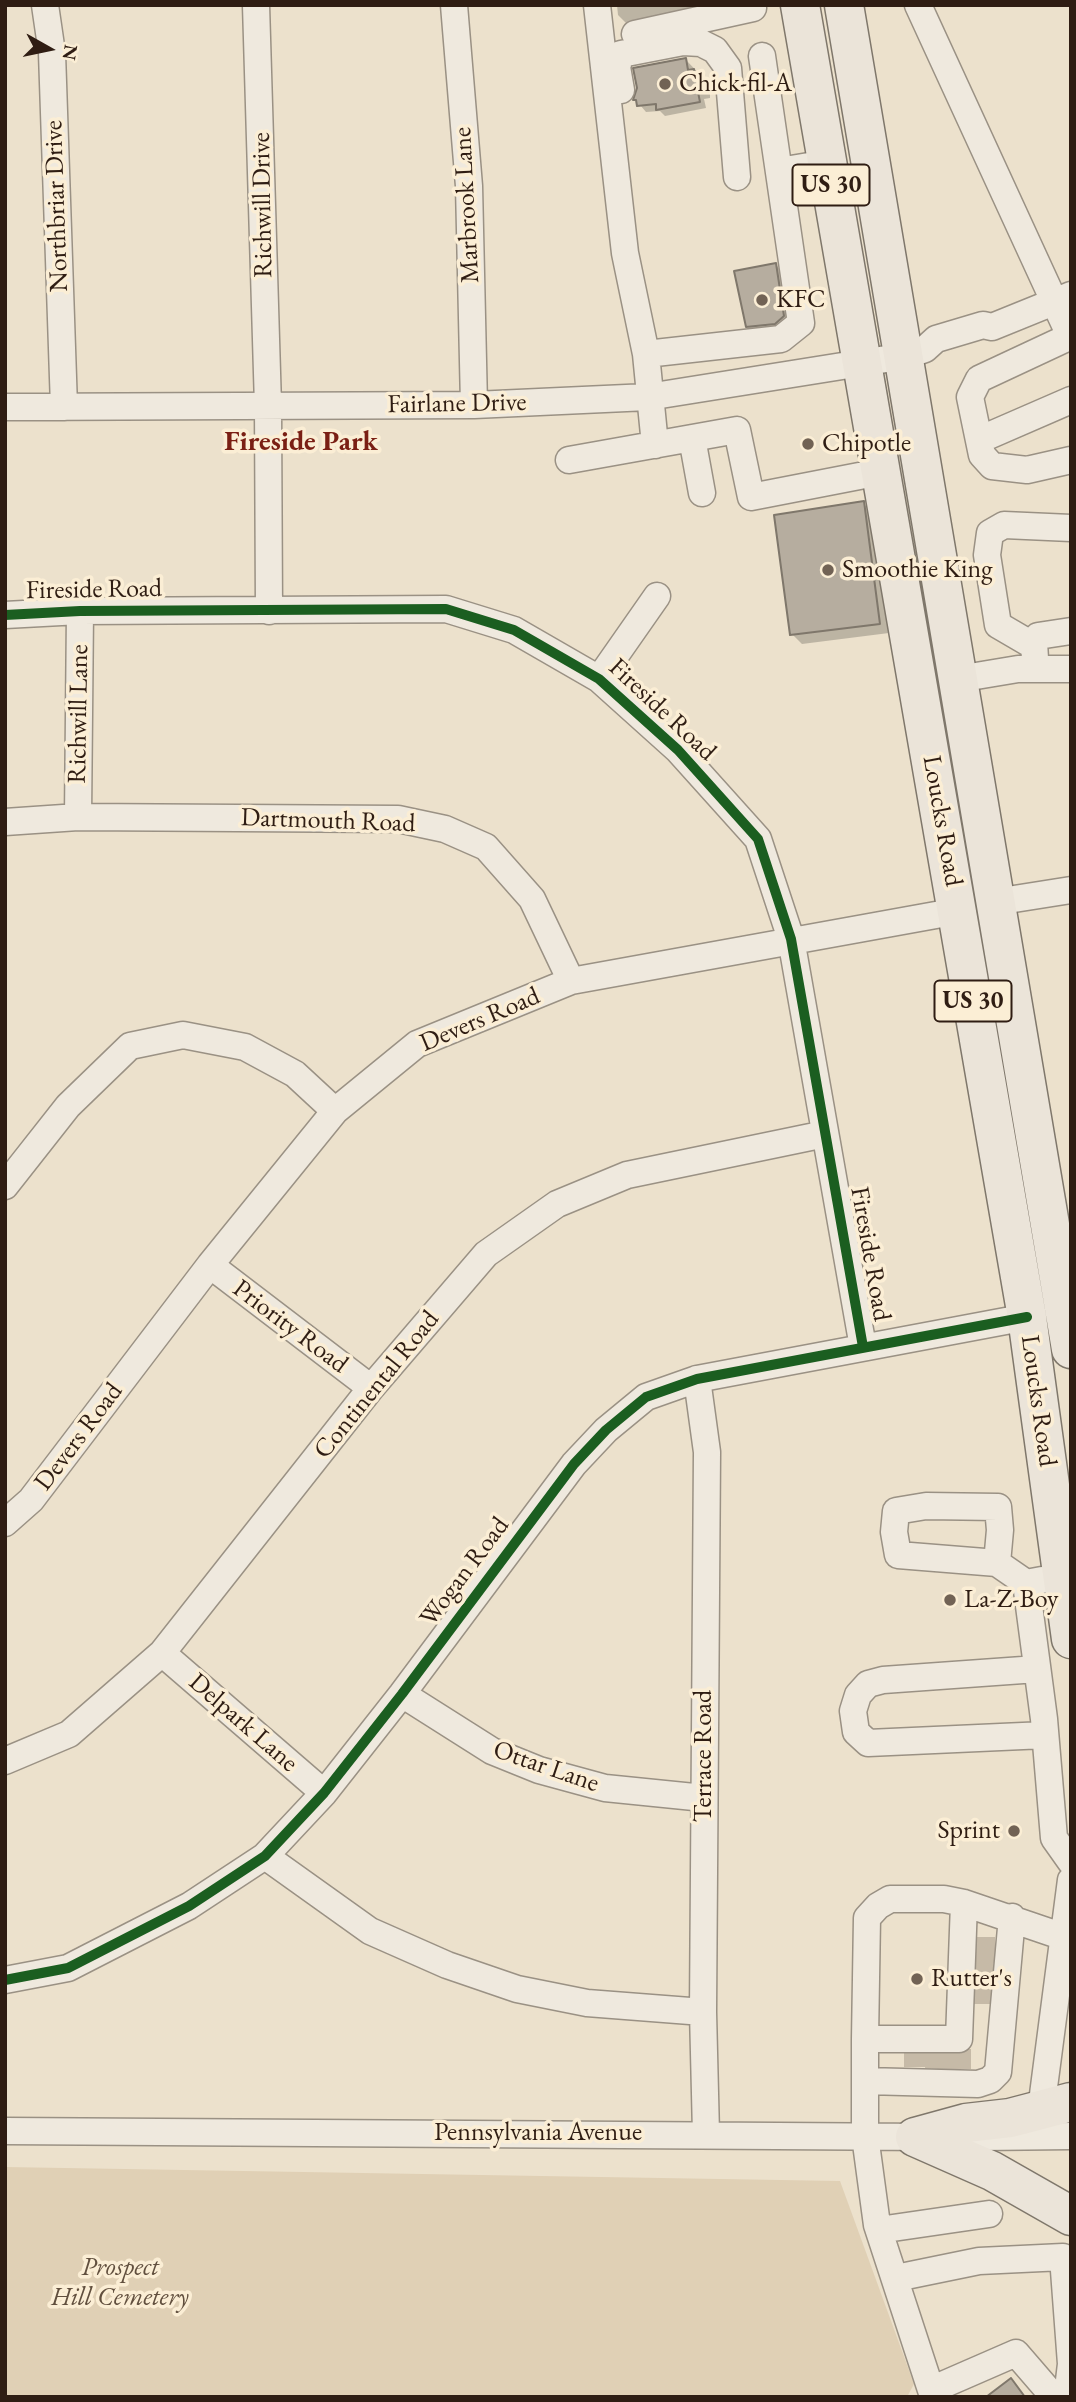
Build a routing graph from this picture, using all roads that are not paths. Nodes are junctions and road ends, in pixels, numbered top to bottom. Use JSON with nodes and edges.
{"nodes":[{"id":1,"x":45,"y":5,"type":"edge"},
{"id":2,"x":256,"y":5,"type":"edge"},
{"id":3,"x":454,"y":5,"type":"edge"},
{"id":4,"x":597,"y":5,"type":"edge"},
{"id":5,"x":800,"y":5,"type":"edge"},
{"id":6,"x":844,"y":5,"type":"edge"},
{"id":7,"x":918,"y":5,"type":"edge"},
{"id":8,"x":753,"y":8,"type":"dead end"},
{"id":9,"x":601,"y":41,"type":"junction"},
{"id":10,"x":762,"y":56,"type":"dead end"},
{"id":11,"x":629,"y":140,"type":"dead end"},
{"id":12,"x":827,"y":163,"type":"junction"},
{"id":13,"x":779,"y":171,"type":"junction"},
{"id":14,"x":737,"y":177,"type":"dead end"},
{"id":15,"x":1063,"y":299,"type":"edge"},
{"id":16,"x":1071,"y":337,"type":"edge"},
{"id":17,"x":915,"y":353,"type":"junction"},
{"id":18,"x":646,"y":354,"type":"junction"},
{"id":19,"x":861,"y":365,"type":"junction"},
{"id":20,"x":649,"y":397,"type":"junction"},
{"id":21,"x":1071,"y":400,"type":"edge"},
{"id":22,"x":474,"y":405,"type":"junction"},
{"id":23,"x":268,"y":406,"type":"junction"},
{"id":24,"x":5,"y":407,"type":"edge"},
{"id":25,"x":64,"y":407,"type":"junction"},
{"id":26,"x":692,"y":438,"type":"junction"},
{"id":27,"x":979,"y":440,"type":"junction"},
{"id":28,"x":655,"y":445,"type":"junction"},
{"id":29,"x":569,"y":460,"type":"dead end"},
{"id":30,"x":1071,"y":460,"type":"edge"},
{"id":31,"x":880,"y":472,"type":"junction"},
{"id":32,"x":702,"y":493,"type":"dead end"},
{"id":33,"x":1071,"y":528,"type":"edge"},
{"id":34,"x":657,"y":596,"type":"dead end"},
{"id":35,"x":80,"y":611,"type":"junction"},
{"id":36,"x":269,"y":611,"type":"junction"},
{"id":37,"x":5,"y":615,"type":"edge"},
{"id":38,"x":1071,"y":631,"type":"edge"},
{"id":39,"x":1035,"y":658,"type":"junction"},
{"id":40,"x":1071,"y":669,"type":"edge"},
{"id":41,"x":599,"y":679,"type":"junction"},
{"id":42,"x":958,"y":679,"type":"junction"},
{"id":43,"x":78,"y":817,"type":"junction"},
{"id":44,"x":5,"y":822,"type":"edge"},
{"id":45,"x":1071,"y":890,"type":"edge"},
{"id":46,"x":995,"y":902,"type":"junction"},
{"id":47,"x":958,"y":911,"type":"junction"},
{"id":48,"x":791,"y":939,"type":"junction"},
{"id":49,"x":571,"y":981,"type":"junction"},
{"id":50,"x":335,"y":1111,"type":"junction"},
{"id":51,"x":825,"y":1134,"type":"junction"},
{"id":52,"x":5,"y":1186,"type":"edge"},
{"id":53,"x":210,"y":1265,"type":"junction"},
{"id":54,"x":1058,"y":1323,"type":"edge"},
{"id":55,"x":863,"y":1347,"type":"junction"},
{"id":56,"x":697,"y":1379,"type":"junction"},
{"id":57,"x":371,"y":1388,"type":"junction"},
{"id":58,"x":5,"y":1524,"type":"edge"},
{"id":59,"x":998,"y":1563,"type":"dead end"},
{"id":60,"x":1044,"y":1580,"type":"junction"},
{"id":61,"x":1071,"y":1639,"type":"edge"},
{"id":62,"x":162,"y":1653,"type":"junction"},
{"id":63,"x":1037,"y":1669,"type":"junction"},
{"id":64,"x":402,"y":1694,"type":"junction"},
{"id":65,"x":1054,"y":1743,"type":"edge"},
{"id":66,"x":5,"y":1761,"type":"edge"},
{"id":67,"x":324,"y":1793,"type":"junction"},
{"id":68,"x":704,"y":1798,"type":"junction"},
{"id":69,"x":265,"y":1856,"type":"junction"},
{"id":70,"x":1071,"y":1862,"type":"edge"},
{"id":71,"x":1071,"y":1881,"type":"edge"},
{"id":72,"x":964,"y":1903,"type":"junction"},
{"id":73,"x":1012,"y":1917,"type":"junction"},
{"id":74,"x":1061,"y":1936,"type":"junction"},
{"id":75,"x":985,"y":1970,"type":"junction"},
{"id":76,"x":5,"y":1980,"type":"edge"},
{"id":77,"x":704,"y":2012,"type":"junction"},
{"id":78,"x":865,"y":2039,"type":"junction"},
{"id":79,"x":1002,"y":2040,"type":"junction"},
{"id":80,"x":942,"y":2063,"type":"junction"},
{"id":81,"x":866,"y":2081,"type":"junction"},
{"id":82,"x":1056,"y":2106,"type":"edge"},
{"id":83,"x":5,"y":2131,"type":"edge"},
{"id":84,"x":706,"y":2134,"type":"junction"},
{"id":85,"x":865,"y":2136,"type":"junction"},
{"id":86,"x":1071,"y":2136,"type":"edge"},
{"id":87,"x":915,"y":2137,"type":"junction"},
{"id":88,"x":989,"y":2214,"type":"dead end"},
{"id":89,"x":1071,"y":2216,"type":"edge"},
{"id":90,"x":879,"y":2230,"type":"junction"},
{"id":91,"x":896,"y":2278,"type":"junction"},
{"id":92,"x":937,"y":2393,"type":"edge"},
{"id":93,"x":1054,"y":2397,"type":"edge"},
{"id":94,"x":1067,"y":2397,"type":"edge"}],
"edges":[{"from":1,"to":25,"type":"street","name":"Northbriar Drive"},
{"from":2,"to":23,"type":"street","name":"Richwill Drive"},
{"from":3,"to":22,"type":"street","name":"Marbrook Lane"},
{"from":4,"to":9,"type":"street"},
{"from":5,"to":12,"type":"highway","name":"Loucks Road","number":"US 30"},
{"from":6,"to":17,"type":"highway","name":"Loucks Road","number":"US 30"},
{"from":7,"to":15,"type":"street"},
{"from":8,"to":9,"type":"street"},
{"from":9,"to":18,"type":"street"},
{"from":10,"to":13,"type":"street"},
{"from":11,"to":14,"type":"street"},
{"from":12,"to":13,"type":"street"},
{"from":12,"to":19,"type":"highway","name":"Loucks Road","number":"US 30"},
{"from":13,"to":18,"type":"street"},
{"from":15,"to":16,"type":"street"},
{"from":15,"to":17,"type":"street","name":"Fairlane Drive"},
{"from":16,"to":27,"type":"street"},
{"from":17,"to":19,"type":"street","name":"Fairlane Drive"},
{"from":17,"to":42,"type":"highway","name":"Loucks Road","number":"US 30"},
{"from":18,"to":20,"type":"street"},
{"from":19,"to":20,"type":"street","name":"Fairlane Drive"},
{"from":19,"to":31,"type":"highway","name":"Loucks Road","number":"US 30"},
{"from":20,"to":22,"type":"street","name":"Fairlane Drive"},
{"from":20,"to":28,"type":"street"},
{"from":21,"to":27,"type":"street"},
{"from":22,"to":23,"type":"street","name":"Fairlane Drive"},
{"from":23,"to":25,"type":"street","name":"Fairlane Drive"},
{"from":23,"to":36,"type":"street"},
{"from":24,"to":25,"type":"street","name":"Fairlane Drive"},
{"from":26,"to":28,"type":"street"},
{"from":26,"to":31,"type":"street"},
{"from":26,"to":32,"type":"street"},
{"from":27,"to":30,"type":"street"},
{"from":28,"to":29,"type":"street"},
{"from":31,"to":47,"type":"highway","name":"Loucks Road","number":"US 30"},
{"from":33,"to":39,"type":"street"},
{"from":34,"to":41,"type":"street"},
{"from":35,"to":36,"type":"street","name":"Fireside Road"},
{"from":35,"to":37,"type":"street","name":"Fireside Road"},
{"from":35,"to":43,"type":"street","name":"Richwill Lane"},
{"from":36,"to":41,"type":"street","name":"Fireside Road"},
{"from":38,"to":39,"type":"street"},
{"from":39,"to":40,"type":"street"},
{"from":39,"to":42,"type":"street"},
{"from":41,"to":48,"type":"street","name":"Fireside Road"},
{"from":42,"to":46,"type":"highway","name":"Loucks Road","number":"US 30"},
{"from":43,"to":44,"type":"street","name":"Dartmouth Road"},
{"from":43,"to":49,"type":"street","name":"Dartmouth Road"},
{"from":45,"to":46,"type":"street"},
{"from":46,"to":54,"type":"highway","name":"Loucks Road","number":"US 30"},
{"from":47,"to":48,"type":"street","name":"Devers Road"},
{"from":47,"to":54,"type":"highway","name":"Loucks Road","number":"US 30"},
{"from":48,"to":49,"type":"street","name":"Devers Road"},
{"from":48,"to":51,"type":"street","name":"Fireside Road"},
{"from":49,"to":50,"type":"street","name":"Devers Road"},
{"from":50,"to":52,"type":"street"},
{"from":50,"to":53,"type":"street","name":"Devers Road"},
{"from":51,"to":55,"type":"street","name":"Fireside Road"},
{"from":51,"to":57,"type":"street","name":"Continental Road"},
{"from":53,"to":57,"type":"street","name":"Priority Road"},
{"from":53,"to":58,"type":"street","name":"Devers Road"},
{"from":54,"to":55,"type":"street","name":"Wogan Road"},
{"from":54,"to":60,"type":"highway","name":"Loucks Road","number":"US 30"},
{"from":55,"to":56,"type":"street","name":"Wogan Road"},
{"from":56,"to":64,"type":"street","name":"Wogan Road"},
{"from":56,"to":68,"type":"street","name":"Terrace Road"},
{"from":57,"to":62,"type":"street","name":"Continental Road"},
{"from":59,"to":60,"type":"street"},
{"from":60,"to":61,"type":"highway","name":"Loucks Road","number":"US 30"},
{"from":60,"to":63,"type":"street"},
{"from":62,"to":66,"type":"street","name":"Continental Road"},
{"from":62,"to":67,"type":"street","name":"Delpark Lane"},
{"from":63,"to":65,"type":"street"},
{"from":63,"to":65,"type":"street"},
{"from":64,"to":67,"type":"street","name":"Wogan Road"},
{"from":64,"to":68,"type":"street","name":"Ottar Lane"},
{"from":65,"to":70,"type":"street"},
{"from":67,"to":69,"type":"street","name":"Wogan Road"},
{"from":68,"to":77,"type":"street","name":"Terrace Road"},
{"from":69,"to":76,"type":"street","name":"Wogan Road"},
{"from":69,"to":77,"type":"street"},
{"from":71,"to":74,"type":"street"},
{"from":72,"to":73,"type":"street"},
{"from":72,"to":75,"type":"street"},
{"from":72,"to":78,"type":"street"},
{"from":73,"to":74,"type":"street"},
{"from":73,"to":75,"type":"street"},
{"from":74,"to":82,"type":"street"},
{"from":75,"to":79,"type":"street"},
{"from":75,"to":80,"type":"street"},
{"from":77,"to":84,"type":"street","name":"Terrace Road"},
{"from":78,"to":80,"type":"street"},
{"from":78,"to":81,"type":"street"},
{"from":79,"to":80,"type":"street"},
{"from":79,"to":80,"type":"street"},
{"from":80,"to":81,"type":"street"},
{"from":81,"to":85,"type":"street"},
{"from":82,"to":87,"type":"highway"},
{"from":83,"to":84,"type":"street","name":"Pennsylvania Avenue"},
{"from":84,"to":85,"type":"street","name":"Pennsylvania Avenue"},
{"from":85,"to":87,"type":"street","name":"Pennsylvania Avenue"},
{"from":85,"to":90,"type":"street"},
{"from":86,"to":87,"type":"street","name":"Pennsylvania Avenue"},
{"from":87,"to":89,"type":"highway"},
{"from":88,"to":90,"type":"street"},
{"from":90,"to":91,"type":"street"},
{"from":91,"to":92,"type":"street"},
{"from":91,"to":94,"type":"street"},
{"from":92,"to":93,"type":"street"}]}
